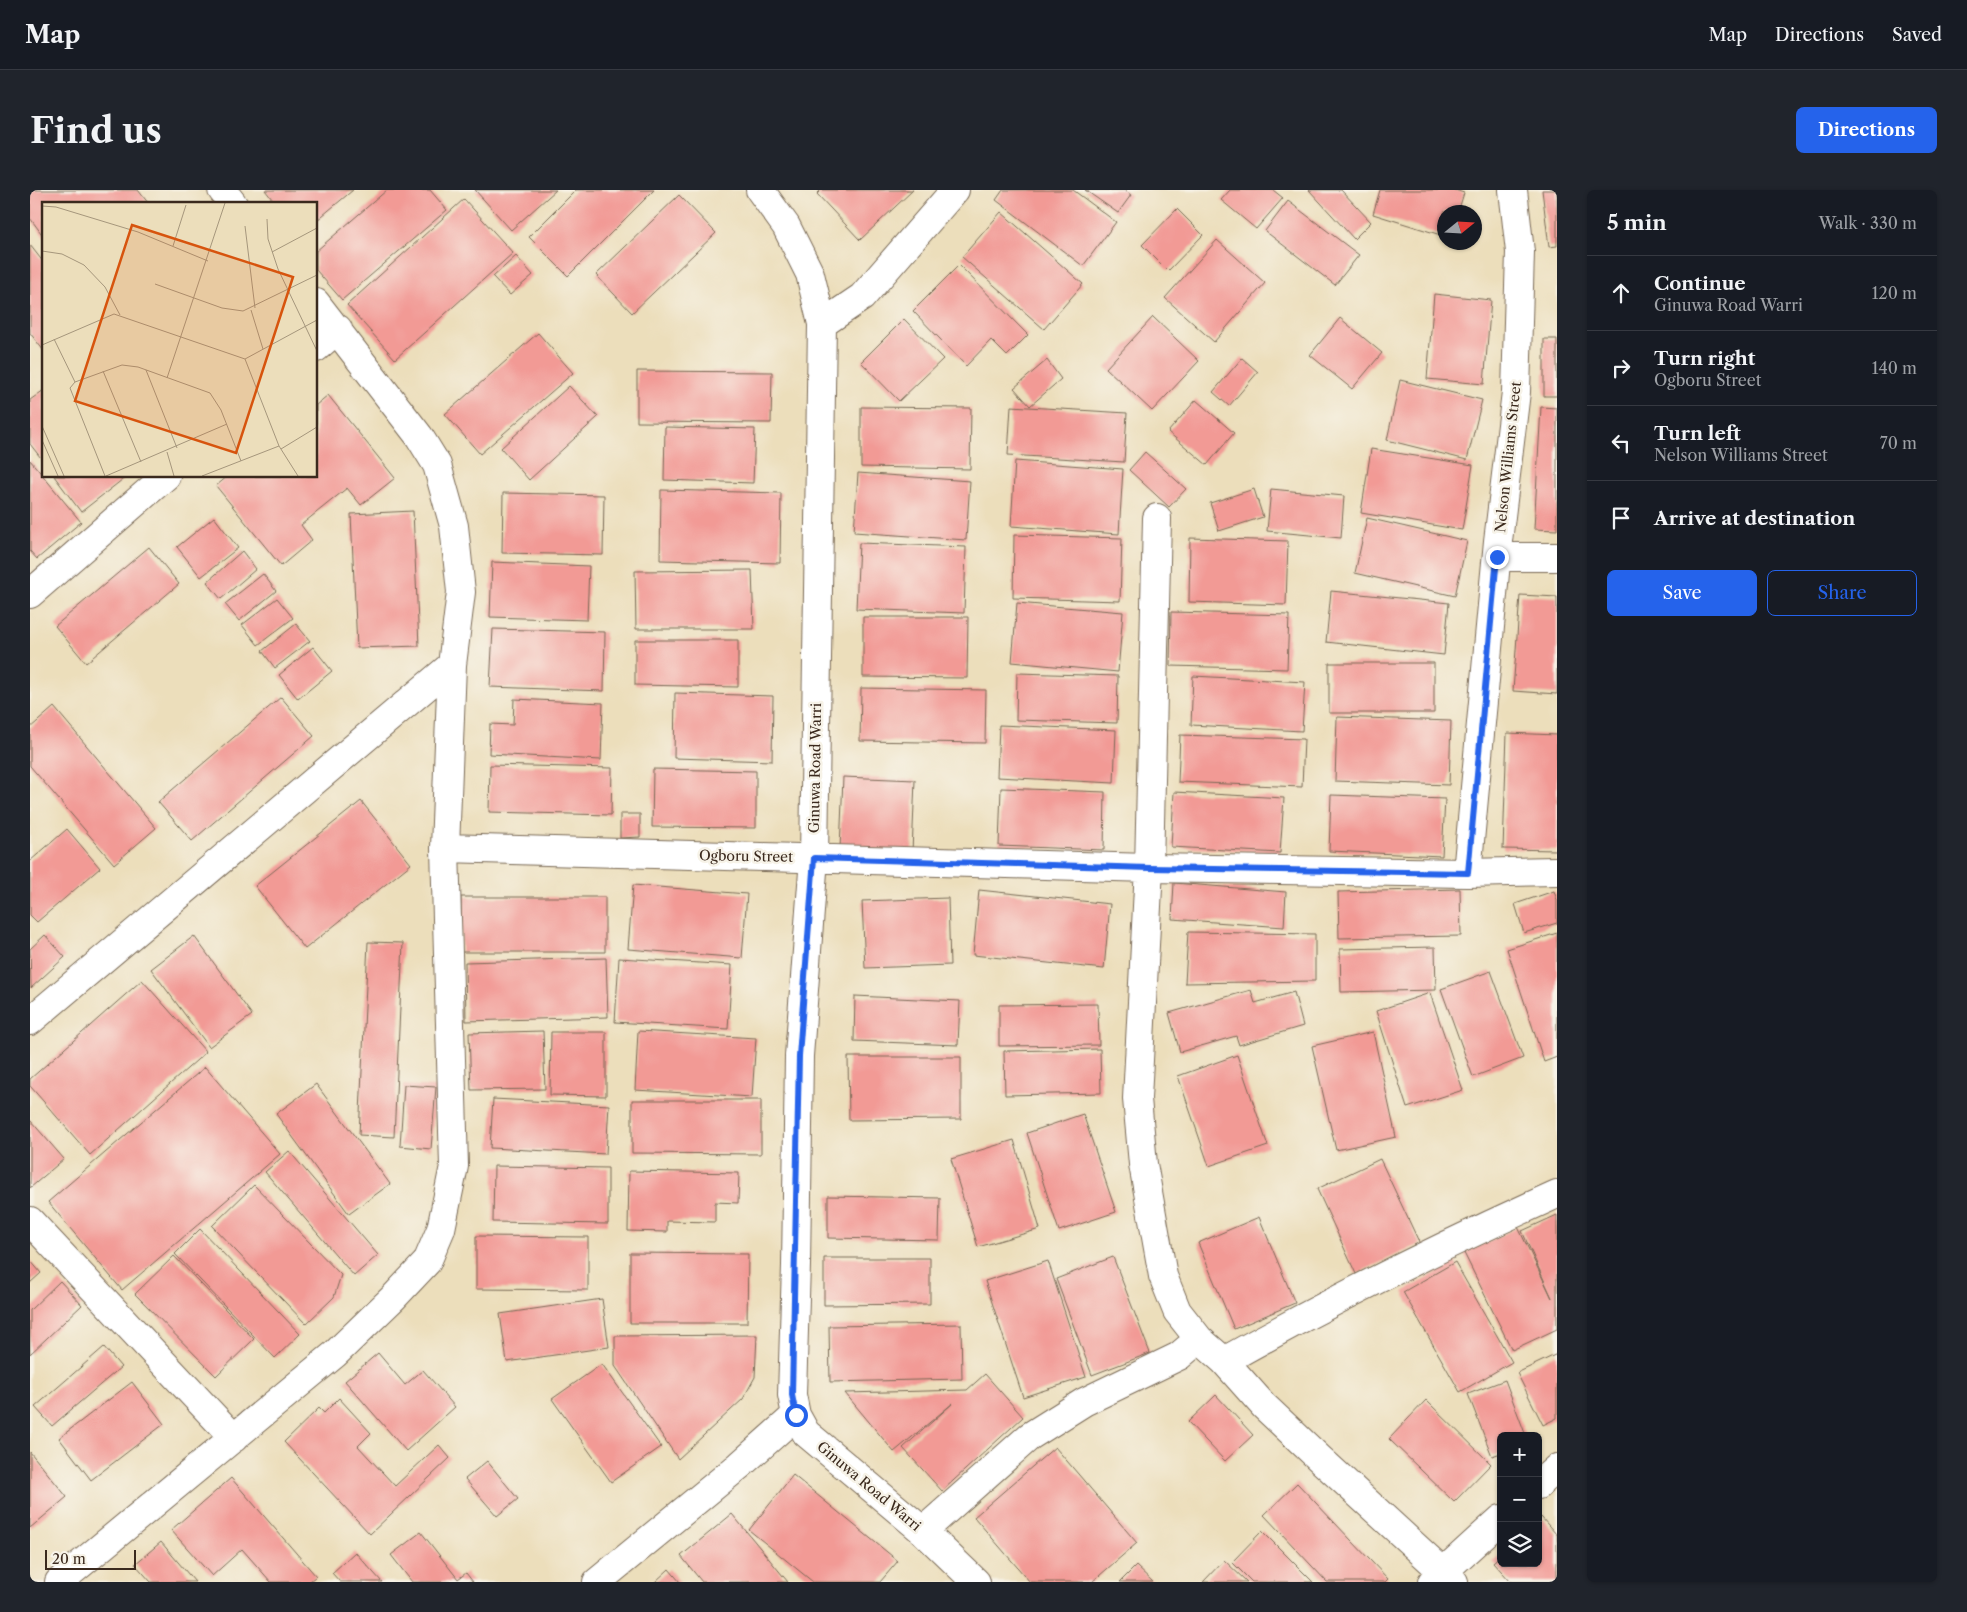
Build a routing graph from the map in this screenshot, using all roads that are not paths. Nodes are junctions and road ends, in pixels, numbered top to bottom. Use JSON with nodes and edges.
{"nodes":[{"id":1,"x":222,"y":190,"type":"edge"},
{"id":2,"x":760,"y":190,"type":"edge"},
{"id":3,"x":955,"y":190,"type":"edge"},
{"id":4,"x":1513,"y":190,"type":"edge"},
{"id":5,"x":231,"y":202,"type":"edge"},
{"id":6,"x":318,"y":305,"type":"edge"},
{"id":7,"x":822,"y":324,"type":"junction"},
{"id":8,"x":338,"y":329,"type":"junction"},
{"id":9,"x":318,"y":346,"type":"edge"},
{"id":10,"x":164,"y":478,"type":"edge"},
{"id":11,"x":1157,"y":518,"type":"dead end"},
{"id":12,"x":1497,"y":557,"type":"junction"},
{"id":13,"x":1557,"y":557,"type":"edge"},
{"id":14,"x":30,"y":594,"type":"edge"},
{"id":15,"x":452,"y":665,"type":"junction"},
{"id":16,"x":445,"y":848,"type":"junction"},
{"id":17,"x":814,"y":858,"type":"junction"},
{"id":18,"x":1149,"y":868,"type":"junction"},
{"id":19,"x":1557,"y":870,"type":"edge"},
{"id":20,"x":1468,"y":873,"type":"junction"},
{"id":21,"x":30,"y":1021,"type":"edge"},
{"id":22,"x":1557,"y":1194,"type":"edge"},
{"id":23,"x":30,"y":1221,"type":"edge"},
{"id":24,"x":1199,"y":1339,"type":"junction"},
{"id":25,"x":1224,"y":1361,"type":"junction"},
{"id":26,"x":796,"y":1415,"type":"junction"},
{"id":27,"x":234,"y":1438,"type":"junction"},
{"id":28,"x":1557,"y":1468,"type":"edge"},
{"id":29,"x":1542,"y":1481,"type":"edge"},
{"id":30,"x":1498,"y":1522,"type":"edge"},
{"id":31,"x":923,"y":1531,"type":"junction"},
{"id":32,"x":1443,"y":1578,"type":"edge"},
{"id":33,"x":59,"y":1582,"type":"edge"},
{"id":34,"x":597,"y":1582,"type":"edge"},
{"id":35,"x":976,"y":1582,"type":"edge"}],
"edges":[{"from":1,"to":5,"type":"street"},
{"from":2,"to":7,"type":"street","name":"Ginuwa Road Warri"},
{"from":3,"to":7,"type":"street"},
{"from":4,"to":12,"type":"street","name":"Nelson Williams Street"},
{"from":6,"to":8,"type":"street"},
{"from":7,"to":17,"type":"street","name":"Ginuwa Road Warri"},
{"from":8,"to":9,"type":"street"},
{"from":8,"to":15,"type":"street"},
{"from":10,"to":14,"type":"street"},
{"from":11,"to":18,"type":"street"},
{"from":12,"to":13,"type":"street"},
{"from":12,"to":20,"type":"street","name":"Nelson Williams Street"},
{"from":15,"to":16,"type":"street"},
{"from":15,"to":21,"type":"street"},
{"from":16,"to":17,"type":"street","name":"Ogboru Street"},
{"from":16,"to":27,"type":"street"},
{"from":17,"to":18,"type":"street","name":"Ogboru Street"},
{"from":17,"to":26,"type":"street","name":"Ginuwa Road Warri"},
{"from":18,"to":20,"type":"street","name":"Ogboru Street"},
{"from":18,"to":24,"type":"street"},
{"from":19,"to":20,"type":"street","name":"Ogboru Street"},
{"from":22,"to":25,"type":"street"},
{"from":23,"to":27,"type":"street"},
{"from":24,"to":25,"type":"street"},
{"from":24,"to":31,"type":"street"},
{"from":25,"to":32,"type":"street"},
{"from":26,"to":31,"type":"street","name":"Ginuwa Road Warri"},
{"from":26,"to":34,"type":"street"},
{"from":27,"to":33,"type":"street"},
{"from":28,"to":29,"type":"street"},
{"from":30,"to":32,"type":"street"},
{"from":31,"to":35,"type":"street","name":"Ginuwa Road Warri"}]}
